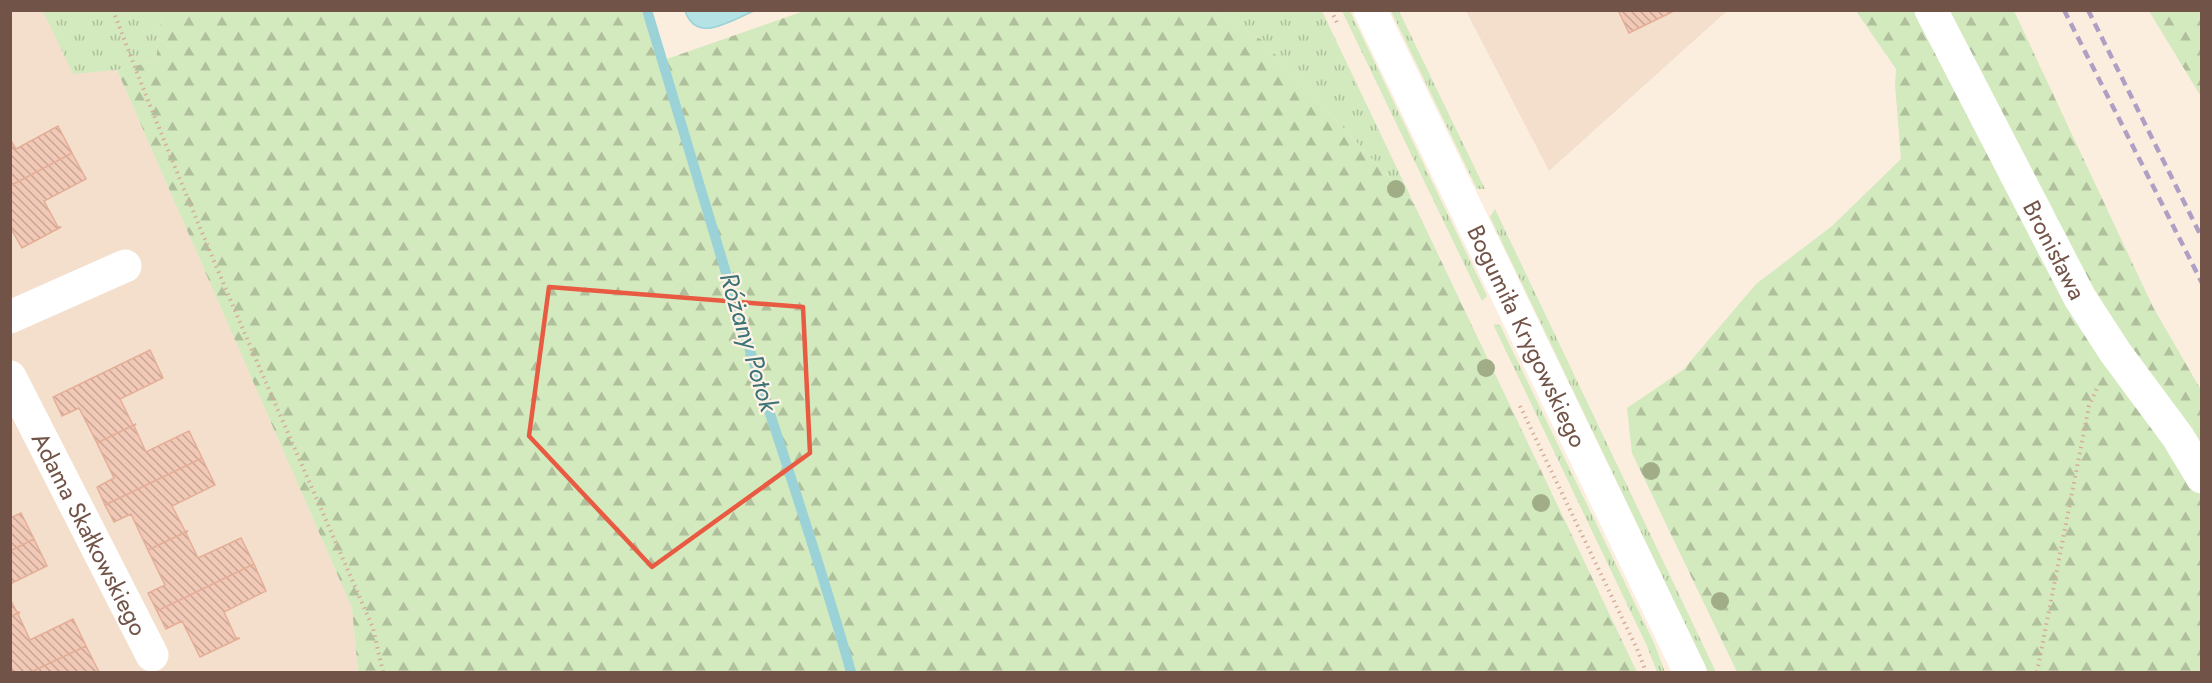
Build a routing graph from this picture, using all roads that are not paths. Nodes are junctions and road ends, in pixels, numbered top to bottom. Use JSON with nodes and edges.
{"nodes":[{"id":1,"x":1370,"y":10,"type":"edge"},
{"id":2,"x":1931,"y":10,"type":"edge"},
{"id":3,"x":125,"y":266,"type":"dead end"},
{"id":4,"x":10,"y":317,"type":"edge"},
{"id":5,"x":11,"y":379,"type":"edge"},
{"id":6,"x":2202,"y":477,"type":"edge"},
{"id":7,"x":152,"y":655,"type":"dead end"},
{"id":8,"x":1686,"y":668,"type":"edge"}],
"edges":[{"from":1,"to":8,"type":"street","name":"Bogumiła Krygowskiego"},
{"from":2,"to":6,"type":"street","name":"Bronisława"},
{"from":3,"to":4,"type":"street"},
{"from":5,"to":7,"type":"street","name":"Adama Skałkowskiego"}]}
